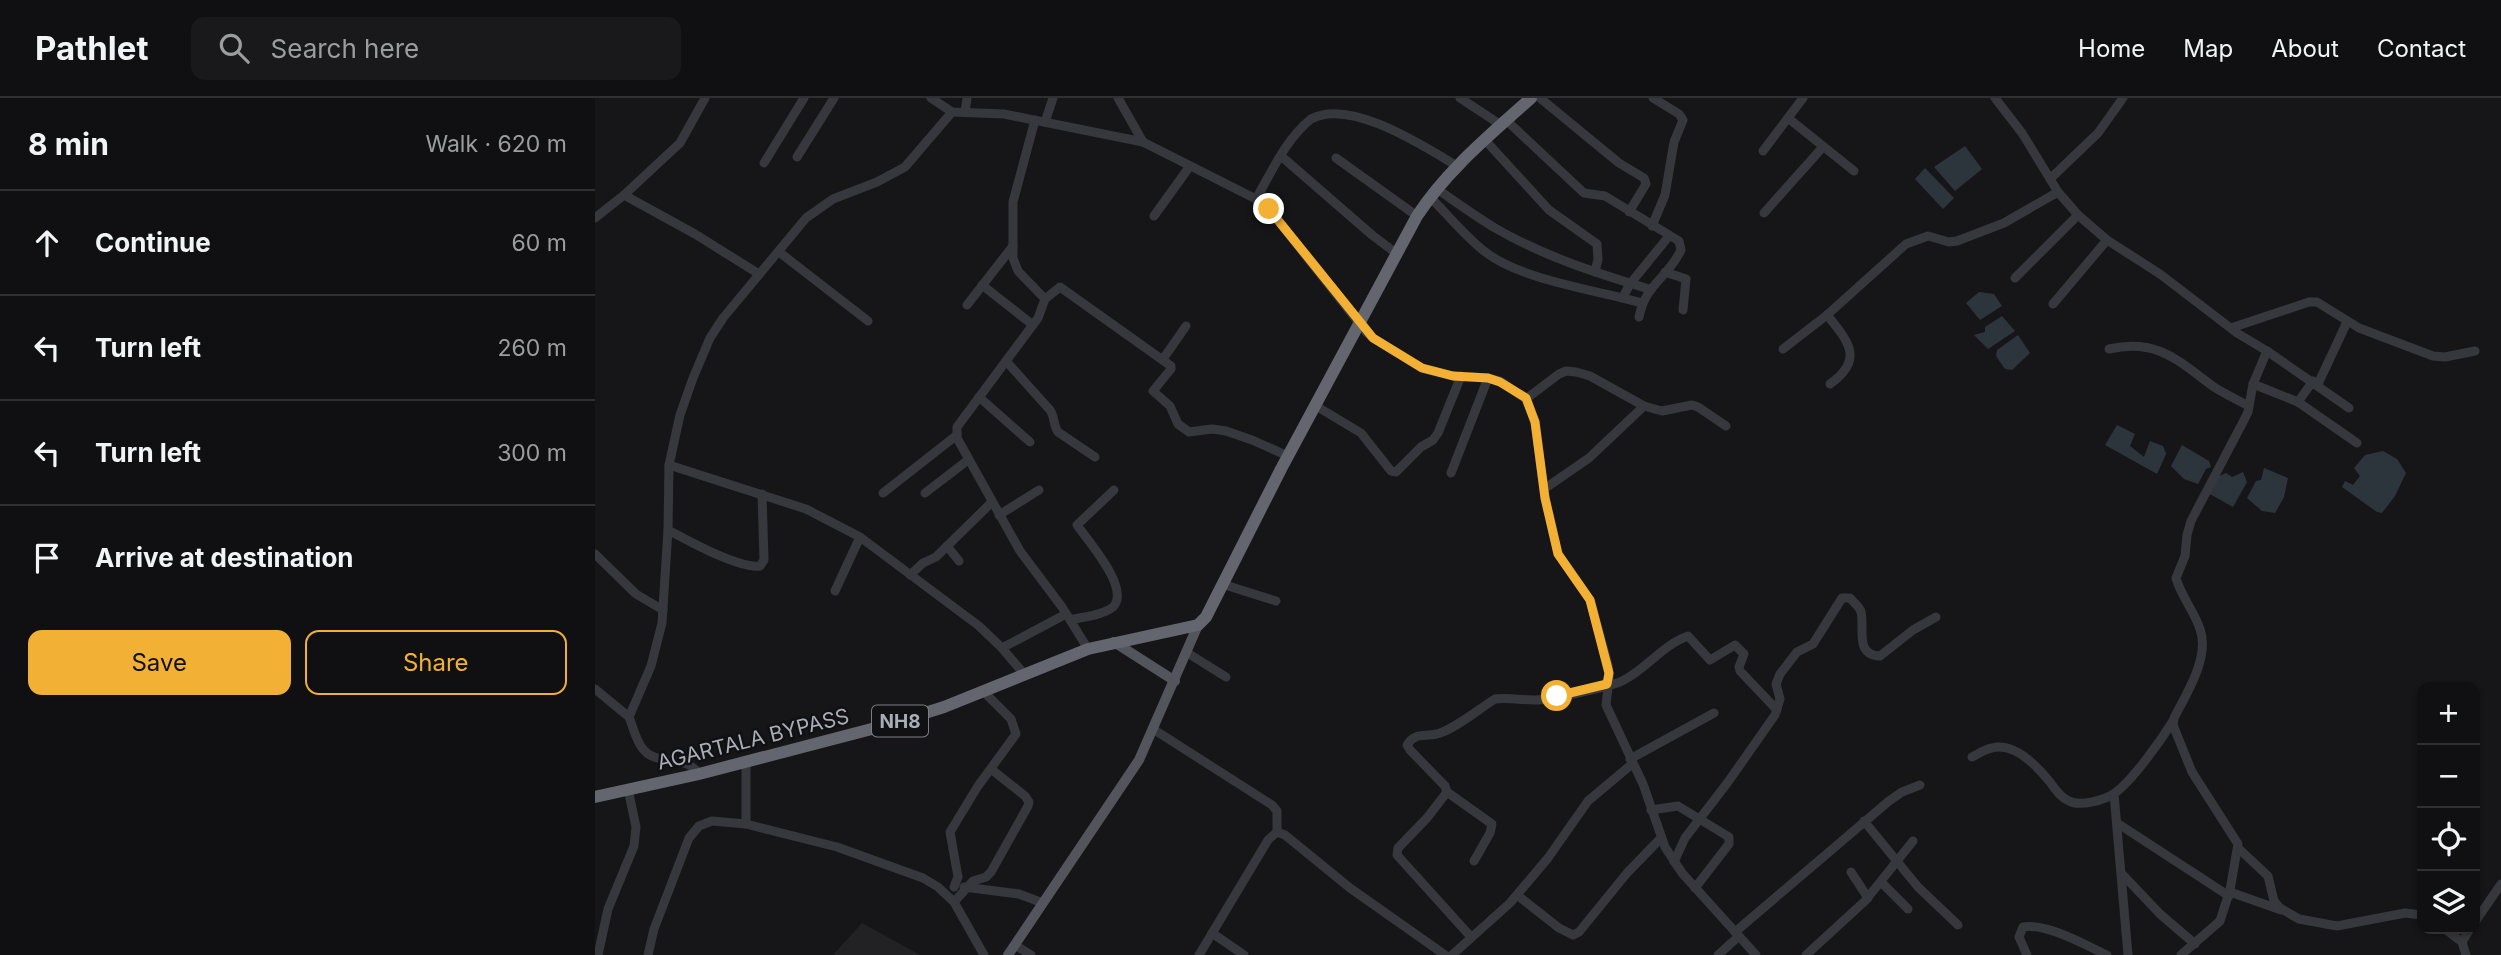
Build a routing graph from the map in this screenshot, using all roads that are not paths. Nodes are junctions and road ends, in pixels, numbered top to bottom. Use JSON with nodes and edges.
{"nodes":[{"id":1,"x":705,"y":98,"type":"edge"},
{"id":2,"x":804,"y":98,"type":"edge"},
{"id":3,"x":834,"y":98,"type":"edge"},
{"id":4,"x":931,"y":98,"type":"edge"},
{"id":5,"x":967,"y":98,"type":"edge"},
{"id":6,"x":1053,"y":98,"type":"edge"},
{"id":7,"x":1118,"y":98,"type":"edge"},
{"id":8,"x":1460,"y":98,"type":"edge"},
{"id":9,"x":1531,"y":98,"type":"edge"},
{"id":10,"x":1540,"y":98,"type":"edge"},
{"id":11,"x":1653,"y":98,"type":"edge"},
{"id":12,"x":1803,"y":98,"type":"edge"},
{"id":13,"x":2123,"y":98,"type":"edge"},
{"id":14,"x":1997,"y":99,"type":"edge"},
{"id":15,"x":952,"y":112,"type":"junction"},
{"id":16,"x":965,"y":112,"type":"junction"},
{"id":17,"x":1787,"y":118,"type":"junction"},
{"id":18,"x":1035,"y":120,"type":"junction"},
{"id":19,"x":1045,"y":122,"type":"junction"},
{"id":20,"x":1504,"y":123,"type":"junction"},
{"id":21,"x":1485,"y":140,"type":"junction"},
{"id":22,"x":1143,"y":142,"type":"junction"},
{"id":23,"x":1822,"y":148,"type":"junction"},
{"id":24,"x":1763,"y":151,"type":"dead end"},
{"id":25,"x":1280,"y":156,"type":"junction"},
{"id":26,"x":797,"y":157,"type":"dead end"},
{"id":27,"x":1336,"y":158,"type":"dead end"},
{"id":28,"x":764,"y":163,"type":"dead end"},
{"id":29,"x":1190,"y":166,"type":"junction"},
{"id":30,"x":1457,"y":166,"type":"junction"},
{"id":31,"x":1854,"y":171,"type":"dead end"},
{"id":32,"x":2050,"y":178,"type":"junction"},
{"id":33,"x":2058,"y":192,"type":"junction"},
{"id":34,"x":1433,"y":193,"type":"junction"},
{"id":35,"x":624,"y":195,"type":"junction"},
{"id":36,"x":1256,"y":199,"type":"junction"},
{"id":37,"x":1629,"y":212,"type":"junction"},
{"id":38,"x":1764,"y":212,"type":"dead end"},
{"id":39,"x":2078,"y":215,"type":"junction"},
{"id":40,"x":1154,"y":216,"type":"dead end"},
{"id":41,"x":1416,"y":216,"type":"junction"},
{"id":42,"x":595,"y":217,"type":"edge"},
{"id":43,"x":1652,"y":226,"type":"junction"},
{"id":44,"x":1669,"y":236,"type":"junction"},
{"id":45,"x":2107,"y":240,"type":"junction"},
{"id":46,"x":1013,"y":246,"type":"junction"},
{"id":47,"x":779,"y":252,"type":"junction"},
{"id":48,"x":1396,"y":253,"type":"junction"},
{"id":49,"x":1594,"y":272,"type":"junction"},
{"id":50,"x":1665,"y":272,"type":"junction"},
{"id":51,"x":759,"y":274,"type":"junction"},
{"id":52,"x":2015,"y":278,"type":"dead end"},
{"id":53,"x":1630,"y":284,"type":"junction"},
{"id":54,"x":982,"y":285,"type":"junction"},
{"id":55,"x":1649,"y":289,"type":"junction"},
{"id":56,"x":1623,"y":297,"type":"junction"},
{"id":57,"x":1045,"y":299,"type":"junction"},
{"id":58,"x":1642,"y":303,"type":"junction"},
{"id":59,"x":2053,"y":304,"type":"dead end"},
{"id":60,"x":967,"y":305,"type":"dead end"},
{"id":61,"x":1683,"y":310,"type":"dead end"},
{"id":62,"x":1828,"y":315,"type":"junction"},
{"id":63,"x":1639,"y":317,"type":"dead end"},
{"id":64,"x":868,"y":321,"type":"dead end"},
{"id":65,"x":2347,"y":322,"type":"junction"},
{"id":66,"x":1360,"y":324,"type":"junction"},
{"id":67,"x":1033,"y":325,"type":"junction"},
{"id":68,"x":1186,"y":326,"type":"dead end"},
{"id":69,"x":2231,"y":328,"type":"junction"},
{"id":70,"x":1783,"y":349,"type":"dead end"},
{"id":71,"x":2109,"y":349,"type":"dead end"},
{"id":72,"x":2267,"y":351,"type":"junction"},
{"id":73,"x":2475,"y":351,"type":"dead end"},
{"id":74,"x":1163,"y":359,"type":"junction"},
{"id":75,"x":1006,"y":361,"type":"junction"},
{"id":76,"x":1461,"y":376,"type":"junction"},
{"id":77,"x":1488,"y":378,"type":"junction"},
{"id":78,"x":2315,"y":382,"type":"junction"},
{"id":79,"x":1830,"y":384,"type":"dead end"},
{"id":80,"x":2253,"y":384,"type":"junction"},
{"id":81,"x":979,"y":397,"type":"junction"},
{"id":82,"x":1526,"y":398,"type":"junction"},
{"id":83,"x":2298,"y":402,"type":"junction"},
{"id":84,"x":2249,"y":405,"type":"junction"},
{"id":85,"x":1315,"y":406,"type":"junction"},
{"id":86,"x":1644,"y":406,"type":"junction"},
{"id":87,"x":2349,"y":408,"type":"dead end"},
{"id":88,"x":1726,"y":426,"type":"dead end"},
{"id":89,"x":957,"y":435,"type":"junction"},
{"id":90,"x":1030,"y":442,"type":"dead end"},
{"id":91,"x":2357,"y":443,"type":"dead end"},
{"id":92,"x":1288,"y":456,"type":"junction"},
{"id":93,"x":1095,"y":457,"type":"dead end"},
{"id":94,"x":968,"y":460,"type":"junction"},
{"id":95,"x":670,"y":465,"type":"junction"},
{"id":96,"x":1451,"y":473,"type":"dead end"},
{"id":97,"x":1114,"y":489,"type":"dead end"},
{"id":98,"x":1544,"y":489,"type":"junction"},
{"id":99,"x":1039,"y":490,"type":"dead end"},
{"id":100,"x":883,"y":493,"type":"dead end"},
{"id":101,"x":925,"y":493,"type":"dead end"},
{"id":102,"x":762,"y":495,"type":"junction"},
{"id":103,"x":992,"y":502,"type":"junction"},
{"id":104,"x":999,"y":515,"type":"junction"},
{"id":105,"x":668,"y":530,"type":"junction"},
{"id":106,"x":860,"y":537,"type":"junction"},
{"id":107,"x":947,"y":546,"type":"junction"},
{"id":108,"x":595,"y":554,"type":"edge"},
{"id":109,"x":959,"y":561,"type":"dead end"},
{"id":110,"x":910,"y":575,"type":"junction"},
{"id":111,"x":1222,"y":584,"type":"junction"},
{"id":112,"x":835,"y":591,"type":"dead end"},
{"id":113,"x":1276,"y":601,"type":"dead end"},
{"id":114,"x":663,"y":610,"type":"junction"},
{"id":115,"x":1068,"y":617,"type":"junction"},
{"id":116,"x":1936,"y":617,"type":"dead end"},
{"id":117,"x":1198,"y":625,"type":"junction"},
{"id":118,"x":1114,"y":642,"type":"junction"},
{"id":119,"x":1002,"y":648,"type":"junction"},
{"id":120,"x":1088,"y":649,"type":"junction"},
{"id":121,"x":1186,"y":652,"type":"junction"},
{"id":122,"x":1024,"y":674,"type":"junction"},
{"id":123,"x":1226,"y":677,"type":"dead end"},
{"id":124,"x":1175,"y":681,"type":"junction"},
{"id":125,"x":1607,"y":684,"type":"junction"},
{"id":126,"x":595,"y":688,"type":"edge"},
{"id":127,"x":983,"y":691,"type":"junction"},
{"id":128,"x":1777,"y":710,"type":"junction"},
{"id":129,"x":1714,"y":713,"type":"dead end"},
{"id":130,"x":629,"y":717,"type":"junction"},
{"id":131,"x":2173,"y":721,"type":"junction"},
{"id":132,"x":1153,"y":729,"type":"junction"},
{"id":133,"x":1972,"y":757,"type":"dead end"},
{"id":134,"x":746,"y":761,"type":"junction"},
{"id":135,"x":1631,"y":761,"type":"junction"},
{"id":136,"x":991,"y":769,"type":"junction"},
{"id":137,"x":699,"y":774,"type":"junction"},
{"id":138,"x":1920,"y":785,"type":"dead end"},
{"id":139,"x":628,"y":789,"type":"junction"},
{"id":140,"x":1447,"y":792,"type":"junction"},
{"id":141,"x":2114,"y":794,"type":"junction"},
{"id":142,"x":595,"y":797,"type":"edge"},
{"id":143,"x":1651,"y":810,"type":"junction"},
{"id":144,"x":1701,"y":818,"type":"junction"},
{"id":145,"x":1864,"y":821,"type":"junction"},
{"id":146,"x":2117,"y":823,"type":"junction"},
{"id":147,"x":746,"y":824,"type":"junction"},
{"id":148,"x":1277,"y":832,"type":"junction"},
{"id":149,"x":1661,"y":838,"type":"junction"},
{"id":150,"x":1913,"y":841,"type":"dead end"},
{"id":151,"x":2238,"y":848,"type":"junction"},
{"id":152,"x":1474,"y":860,"type":"dead end"},
{"id":153,"x":1674,"y":862,"type":"junction"},
{"id":154,"x":1898,"y":862,"type":"junction"},
{"id":155,"x":1851,"y":872,"type":"dead end"},
{"id":156,"x":2123,"y":876,"type":"junction"},
{"id":157,"x":1881,"y":882,"type":"junction"},
{"id":158,"x":2501,"y":884,"type":"edge"},
{"id":159,"x":954,"y":887,"type":"junction"},
{"id":160,"x":966,"y":888,"type":"junction"},
{"id":161,"x":1695,"y":888,"type":"junction"},
{"id":162,"x":941,"y":890,"type":"junction"},
{"id":163,"x":2229,"y":894,"type":"junction"},
{"id":164,"x":1517,"y":895,"type":"junction"},
{"id":165,"x":1868,"y":898,"type":"junction"},
{"id":166,"x":954,"y":902,"type":"junction"},
{"id":167,"x":1043,"y":903,"type":"junction"},
{"id":168,"x":1908,"y":909,"type":"dead end"},
{"id":169,"x":2283,"y":910,"type":"junction"},
{"id":170,"x":2417,"y":914,"type":"edge"},
{"id":171,"x":2480,"y":915,"type":"edge"},
{"id":172,"x":1958,"y":925,"type":"dead end"},
{"id":173,"x":1212,"y":933,"type":"junction"},
{"id":174,"x":1737,"y":934,"type":"junction"},
{"id":175,"x":2452,"y":934,"type":"edge"},
{"id":176,"x":2467,"y":934,"type":"edge"},
{"id":177,"x":1471,"y":937,"type":"junction"},
{"id":178,"x":2462,"y":942,"type":"junction"},
{"id":179,"x":2195,"y":944,"type":"junction"},
{"id":180,"x":1015,"y":945,"type":"junction"},
{"id":181,"x":599,"y":955,"type":"edge"},
{"id":182,"x":648,"y":955,"type":"edge"},
{"id":183,"x":984,"y":955,"type":"edge"},
{"id":184,"x":1008,"y":955,"type":"edge"},
{"id":185,"x":1031,"y":955,"type":"edge"},
{"id":186,"x":1199,"y":955,"type":"edge"},
{"id":187,"x":1244,"y":955,"type":"edge"},
{"id":188,"x":1445,"y":955,"type":"edge"},
{"id":189,"x":1452,"y":955,"type":"edge"},
{"id":190,"x":1718,"y":955,"type":"edge"},
{"id":191,"x":1756,"y":955,"type":"edge"},
{"id":192,"x":1806,"y":955,"type":"edge"},
{"id":193,"x":2027,"y":955,"type":"edge"},
{"id":194,"x":2107,"y":955,"type":"edge"},
{"id":195,"x":2128,"y":955,"type":"edge"},
{"id":196,"x":2181,"y":955,"type":"edge"},
{"id":197,"x":2466,"y":955,"type":"edge"}],
"edges":[{"from":1,"to":35,"type":"street"},
{"from":2,"to":28,"type":"street"},
{"from":3,"to":26,"type":"street"},
{"from":4,"to":15,"type":"street"},
{"from":5,"to":16,"type":"street"},
{"from":6,"to":19,"type":"street"},
{"from":7,"to":22,"type":"street"},
{"from":8,"to":20,"type":"street"},
{"from":9,"to":20,"type":"highway"},
{"from":10,"to":37,"type":"street"},
{"from":11,"to":43,"type":"street"},
{"from":12,"to":17,"type":"street"},
{"from":13,"to":32,"type":"street"},
{"from":14,"to":32,"type":"street"},
{"from":15,"to":16,"type":"street"},
{"from":15,"to":47,"type":"street"},
{"from":16,"to":18,"type":"street"},
{"from":17,"to":23,"type":"street"},
{"from":17,"to":24,"type":"street"},
{"from":18,"to":19,"type":"street"},
{"from":18,"to":46,"type":"street"},
{"from":19,"to":22,"type":"street"},
{"from":20,"to":21,"type":"highway"},
{"from":20,"to":37,"type":"street"},
{"from":21,"to":30,"type":"highway"},
{"from":21,"to":49,"type":"street"},
{"from":22,"to":29,"type":"street"},
{"from":23,"to":31,"type":"street"},
{"from":23,"to":38,"type":"street"},
{"from":25,"to":30,"type":"street"},
{"from":25,"to":36,"type":"street"},
{"from":25,"to":48,"type":"street"},
{"from":27,"to":41,"type":"street"},
{"from":29,"to":36,"type":"street"},
{"from":29,"to":40,"type":"street"},
{"from":30,"to":34,"type":"highway"},
{"from":32,"to":33,"type":"street"},
{"from":33,"to":39,"type":"street"},
{"from":33,"to":62,"type":"street"},
{"from":34,"to":41,"type":"highway"},
{"from":34,"to":49,"type":"street"},
{"from":34,"to":56,"type":"street"},
{"from":35,"to":42,"type":"street"},
{"from":35,"to":51,"type":"street"},
{"from":36,"to":66,"type":"street"},
{"from":37,"to":43,"type":"street"},
{"from":39,"to":45,"type":"street"},
{"from":39,"to":52,"type":"street"},
{"from":41,"to":48,"type":"highway"},
{"from":43,"to":44,"type":"street"},
{"from":44,"to":50,"type":"street"},
{"from":44,"to":53,"type":"street"},
{"from":45,"to":59,"type":"street"},
{"from":45,"to":69,"type":"street"},
{"from":46,"to":54,"type":"street"},
{"from":46,"to":57,"type":"street"},
{"from":47,"to":51,"type":"street"},
{"from":47,"to":64,"type":"street"},
{"from":48,"to":66,"type":"highway"},
{"from":49,"to":53,"type":"street"},
{"from":50,"to":55,"type":"street"},
{"from":50,"to":61,"type":"street"},
{"from":51,"to":95,"type":"street"},
{"from":53,"to":55,"type":"street"},
{"from":53,"to":56,"type":"street"},
{"from":54,"to":60,"type":"street"},
{"from":54,"to":67,"type":"street"},
{"from":55,"to":58,"type":"street"},
{"from":56,"to":58,"type":"street"},
{"from":57,"to":67,"type":"street"},
{"from":57,"to":74,"type":"street"},
{"from":58,"to":63,"type":"street"},
{"from":62,"to":70,"type":"street"},
{"from":62,"to":79,"type":"street"},
{"from":65,"to":69,"type":"street"},
{"from":65,"to":73,"type":"street"},
{"from":65,"to":78,"type":"street"},
{"from":66,"to":76,"type":"street"},
{"from":66,"to":85,"type":"highway"},
{"from":67,"to":75,"type":"street"},
{"from":68,"to":74,"type":"street"},
{"from":69,"to":72,"type":"street"},
{"from":71,"to":84,"type":"street"},
{"from":72,"to":78,"type":"street"},
{"from":72,"to":80,"type":"street"},
{"from":74,"to":92,"type":"street"},
{"from":75,"to":81,"type":"street"},
{"from":75,"to":93,"type":"street"},
{"from":76,"to":77,"type":"street"},
{"from":76,"to":85,"type":"street"},
{"from":77,"to":82,"type":"street"},
{"from":77,"to":96,"type":"street"},
{"from":78,"to":83,"type":"street"},
{"from":78,"to":87,"type":"street"},
{"from":80,"to":83,"type":"street"},
{"from":80,"to":84,"type":"street"},
{"from":81,"to":89,"type":"street"},
{"from":81,"to":90,"type":"street"},
{"from":82,"to":86,"type":"street"},
{"from":82,"to":98,"type":"street"},
{"from":83,"to":91,"type":"street"},
{"from":84,"to":131,"type":"street"},
{"from":85,"to":92,"type":"highway"},
{"from":86,"to":88,"type":"street"},
{"from":86,"to":98,"type":"street"},
{"from":89,"to":94,"type":"street"},
{"from":89,"to":100,"type":"street"},
{"from":92,"to":111,"type":"highway"},
{"from":94,"to":101,"type":"street"},
{"from":94,"to":103,"type":"street"},
{"from":95,"to":102,"type":"street"},
{"from":95,"to":105,"type":"street"},
{"from":97,"to":115,"type":"street"},
{"from":98,"to":125,"type":"street"},
{"from":99,"to":104,"type":"street"},
{"from":102,"to":105,"type":"street"},
{"from":102,"to":106,"type":"street"},
{"from":103,"to":104,"type":"street"},
{"from":103,"to":107,"type":"street"},
{"from":104,"to":115,"type":"street"},
{"from":105,"to":114,"type":"street"},
{"from":106,"to":110,"type":"street"},
{"from":106,"to":112,"type":"street"},
{"from":107,"to":109,"type":"street"},
{"from":107,"to":110,"type":"street"},
{"from":108,"to":114,"type":"street"},
{"from":110,"to":119,"type":"street"},
{"from":111,"to":113,"type":"street"},
{"from":111,"to":117,"type":"highway"},
{"from":114,"to":130,"type":"street"},
{"from":115,"to":119,"type":"street"},
{"from":115,"to":120,"type":"street"},
{"from":116,"to":128,"type":"street"},
{"from":117,"to":118,"type":"highway","name":"AGARTALA BYPASS","number":"NH8"},
{"from":117,"to":121,"type":"main road"},
{"from":118,"to":120,"type":"highway","name":"AGARTALA BYPASS","number":"NH8"},
{"from":118,"to":124,"type":"main road"},
{"from":119,"to":122,"type":"street"},
{"from":120,"to":122,"type":"highway","name":"AGARTALA BYPASS","number":"NH8"},
{"from":121,"to":123,"type":"street"},
{"from":121,"to":124,"type":"main road"},
{"from":122,"to":127,"type":"highway","name":"AGARTALA BYPASS","number":"NH8"},
{"from":124,"to":132,"type":"main road"},
{"from":125,"to":128,"type":"street"},
{"from":125,"to":135,"type":"street"},
{"from":125,"to":140,"type":"street"},
{"from":126,"to":130,"type":"street"},
{"from":127,"to":134,"type":"highway","name":"AGARTALA BYPASS","number":"NH8"},
{"from":127,"to":136,"type":"street"},
{"from":128,"to":144,"type":"street"},
{"from":129,"to":135,"type":"street"},
{"from":130,"to":137,"type":"street"},
{"from":131,"to":141,"type":"street"},
{"from":131,"to":151,"type":"street"},
{"from":132,"to":148,"type":"street"},
{"from":132,"to":167,"type":"main road"},
{"from":133,"to":141,"type":"street"},
{"from":134,"to":137,"type":"highway","name":"AGARTALA BYPASS","number":"NH8"},
{"from":134,"to":147,"type":"street"},
{"from":135,"to":143,"type":"street"},
{"from":135,"to":164,"type":"street"},
{"from":136,"to":159,"type":"street"},
{"from":136,"to":160,"type":"street"},
{"from":137,"to":139,"type":"highway","name":"AGARTALA BYPASS","number":"NH8"},
{"from":138,"to":145,"type":"street"},
{"from":139,"to":142,"type":"highway","name":"AGARTALA BYPASS","number":"NH8"},
{"from":139,"to":181,"type":"street"},
{"from":140,"to":152,"type":"street"},
{"from":140,"to":177,"type":"street"},
{"from":141,"to":146,"type":"street"},
{"from":143,"to":144,"type":"street"},
{"from":143,"to":149,"type":"street"},
{"from":144,"to":153,"type":"street"},
{"from":144,"to":161,"type":"street"},
{"from":145,"to":154,"type":"street"},
{"from":145,"to":174,"type":"street"},
{"from":146,"to":156,"type":"street"},
{"from":146,"to":163,"type":"street"},
{"from":147,"to":162,"type":"street"},
{"from":147,"to":182,"type":"street"},
{"from":148,"to":173,"type":"street"},
{"from":148,"to":188,"type":"street"},
{"from":149,"to":153,"type":"street"},
{"from":149,"to":164,"type":"street"},
{"from":150,"to":154,"type":"street"},
{"from":151,"to":163,"type":"street"},
{"from":151,"to":169,"type":"street"},
{"from":153,"to":161,"type":"street"},
{"from":154,"to":157,"type":"street"},
{"from":154,"to":172,"type":"street"},
{"from":155,"to":165,"type":"street"},
{"from":156,"to":179,"type":"street"},
{"from":156,"to":195,"type":"street"},
{"from":157,"to":165,"type":"street"},
{"from":157,"to":168,"type":"street"},
{"from":158,"to":171,"type":"street"},
{"from":159,"to":160,"type":"street"},
{"from":159,"to":162,"type":"street"},
{"from":160,"to":166,"type":"street"},
{"from":160,"to":167,"type":"street"},
{"from":161,"to":174,"type":"street"},
{"from":162,"to":166,"type":"street"},
{"from":163,"to":169,"type":"street"},
{"from":163,"to":179,"type":"street"},
{"from":164,"to":177,"type":"street"},
{"from":165,"to":192,"type":"street"},
{"from":166,"to":183,"type":"street"},
{"from":167,"to":180,"type":"main road"},
{"from":169,"to":170,"type":"street"},
{"from":173,"to":186,"type":"street"},
{"from":173,"to":187,"type":"street"},
{"from":174,"to":190,"type":"street"},
{"from":174,"to":191,"type":"street"},
{"from":175,"to":178,"type":"street"},
{"from":176,"to":178,"type":"street"},
{"from":177,"to":189,"type":"street"},
{"from":178,"to":197,"type":"street"},
{"from":179,"to":196,"type":"street"},
{"from":180,"to":184,"type":"main road"},
{"from":180,"to":185,"type":"street"},
{"from":193,"to":194,"type":"street"}]}
